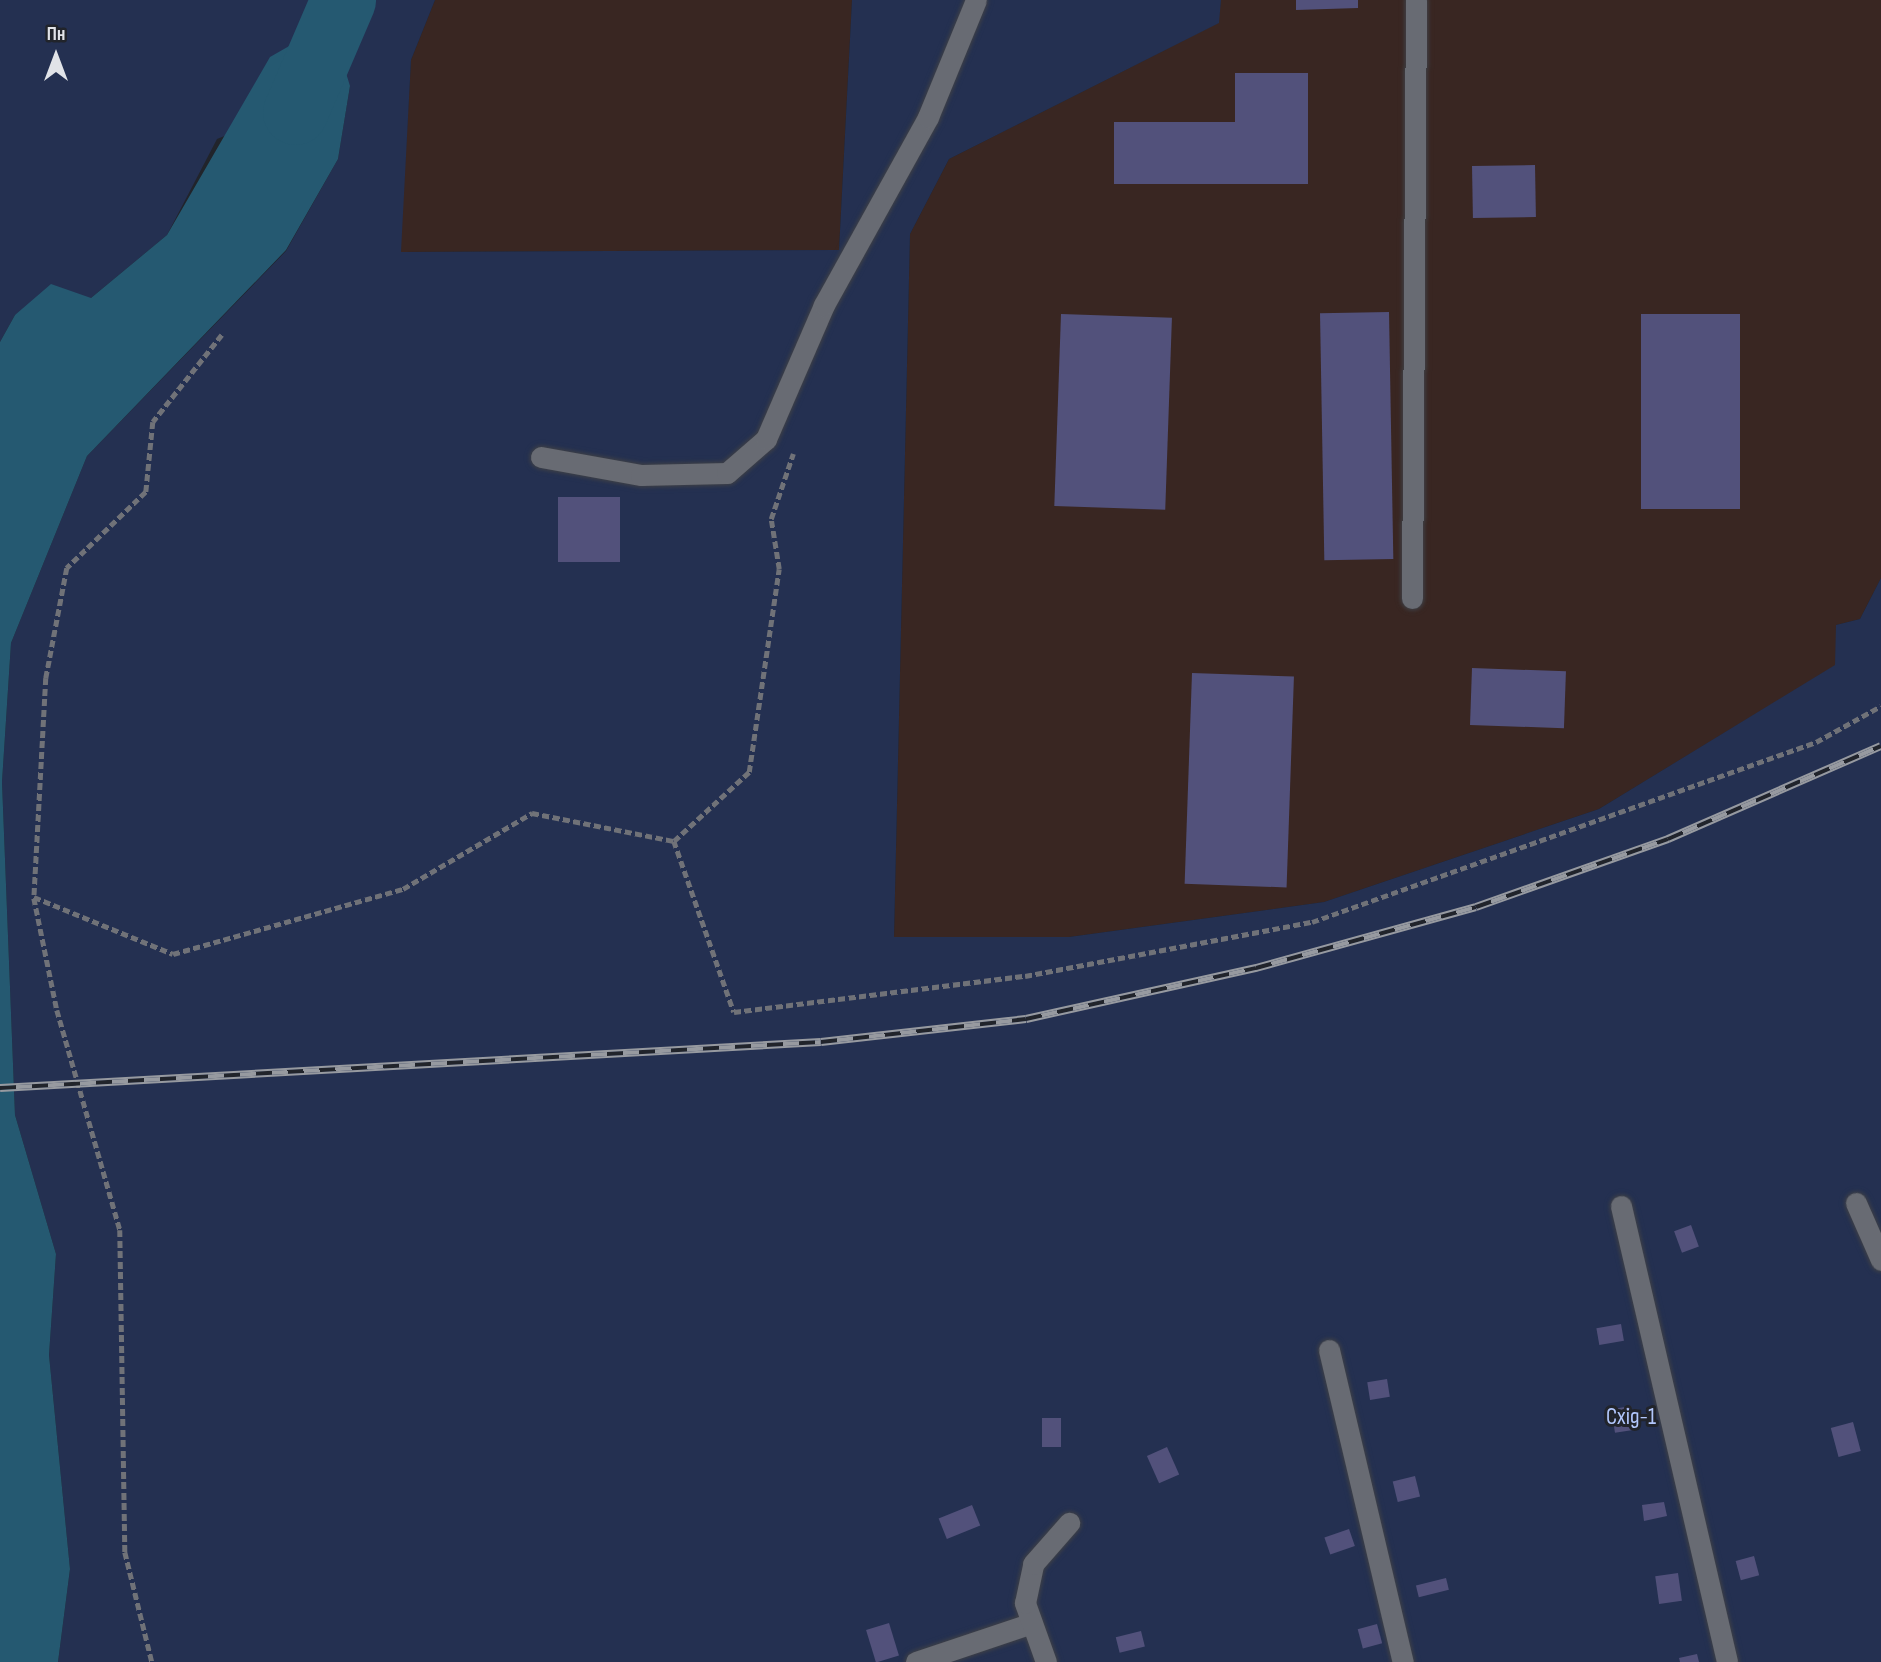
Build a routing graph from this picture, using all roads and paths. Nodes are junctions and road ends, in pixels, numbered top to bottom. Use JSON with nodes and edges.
{"nodes":[{"id":1,"x":975,"y":0,"type":"edge"},
{"id":2,"x":1416,"y":0,"type":"edge"},
{"id":3,"x":222,"y":335,"type":"dead end"},
{"id":4,"x":795,"y":448,"type":"dead end"},
{"id":5,"x":541,"y":457,"type":"dead end"},
{"id":6,"x":1412,"y":598,"type":"dead end"},
{"id":7,"x":1881,"y":706,"type":"edge"},
{"id":8,"x":674,"y":841,"type":"junction"},
{"id":9,"x":34,"y":897,"type":"junction"},
{"id":10,"x":1856,"y":1203,"type":"dead end"},
{"id":11,"x":1622,"y":1206,"type":"dead end"},
{"id":12,"x":1881,"y":1260,"type":"edge"},
{"id":13,"x":1329,"y":1350,"type":"dead end"},
{"id":14,"x":1069,"y":1523,"type":"dead end"},
{"id":15,"x":1032,"y":1623,"type":"junction"},
{"id":16,"x":152,"y":1662,"type":"edge"},
{"id":17,"x":916,"y":1662,"type":"edge"},
{"id":18,"x":1046,"y":1662,"type":"edge"},
{"id":19,"x":1403,"y":1662,"type":"edge"},
{"id":20,"x":1727,"y":1662,"type":"edge"}],
"edges":[{"from":1,"to":5,"type":"lane"},
{"from":2,"to":6,"type":"lane"},
{"from":3,"to":9,"type":"path"},
{"from":4,"to":8,"type":"path"},
{"from":7,"to":8,"type":"path"},
{"from":8,"to":9,"type":"path"},
{"from":9,"to":16,"type":"path"},
{"from":10,"to":12,"type":"lane"},
{"from":11,"to":20,"type":"lane"},
{"from":13,"to":19,"type":"lane"},
{"from":14,"to":15,"type":"lane"},
{"from":15,"to":17,"type":"lane"},
{"from":15,"to":18,"type":"lane"}]}
